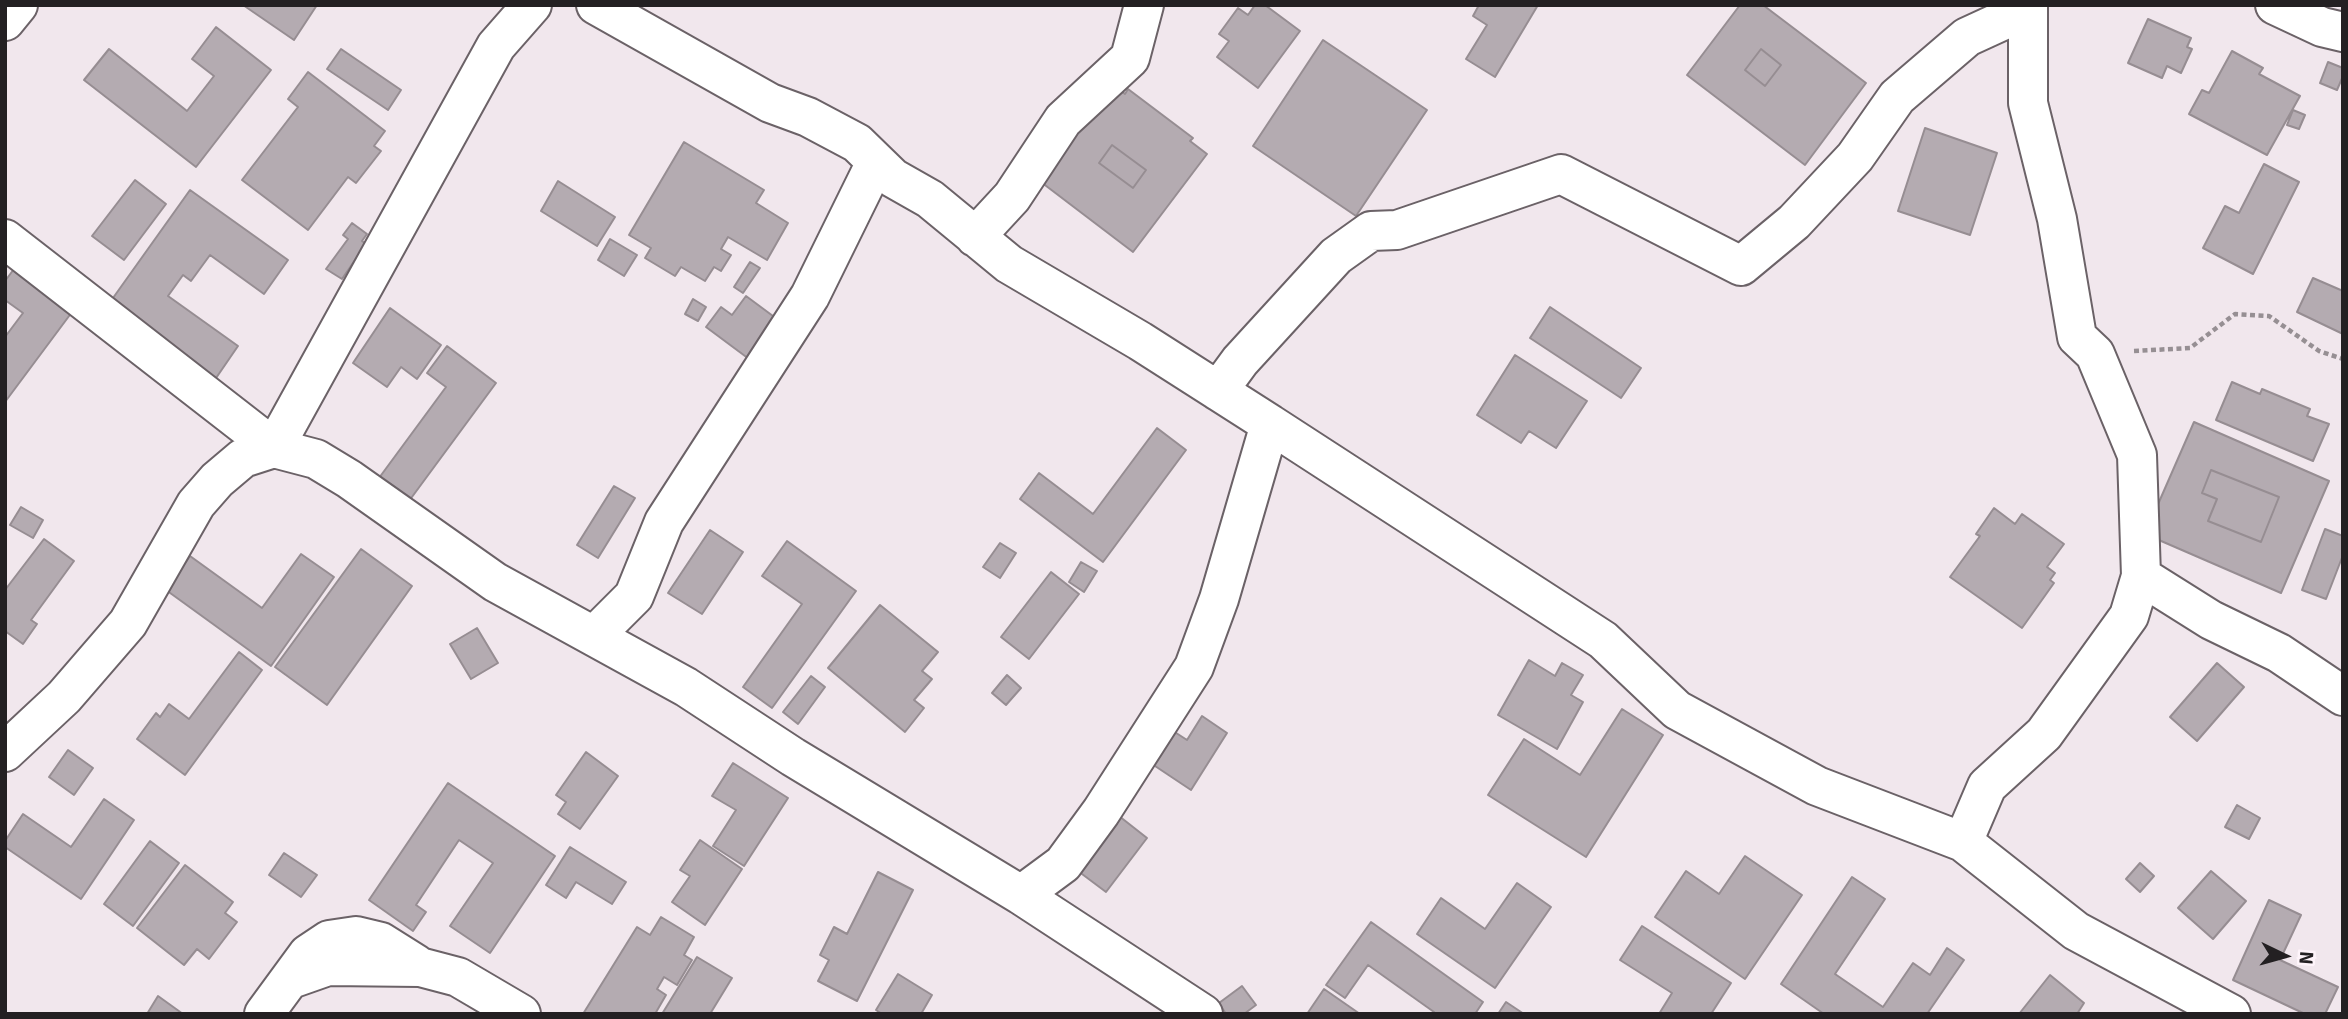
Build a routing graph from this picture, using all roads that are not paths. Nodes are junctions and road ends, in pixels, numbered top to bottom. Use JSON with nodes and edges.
{"nodes":[{"id":1,"x":18,"y":5,"type":"edge"},
{"id":2,"x":532,"y":5,"type":"edge"},
{"id":3,"x":596,"y":5,"type":"edge"},
{"id":4,"x":1144,"y":5,"type":"edge"},
{"id":5,"x":2275,"y":5,"type":"edge"},
{"id":6,"x":2028,"y":7,"type":"edge"},
{"id":7,"x":5,"y":21,"type":"edge"},
{"id":8,"x":2343,"y":32,"type":"edge"},
{"id":9,"x":876,"y":162,"type":"junction"},
{"id":10,"x":975,"y":237,"type":"junction"},
{"id":11,"x":5,"y":239,"type":"edge"},
{"id":12,"x":1218,"y":391,"type":"junction"},
{"id":13,"x":1270,"y":424,"type":"junction"},
{"id":14,"x":274,"y":448,"type":"junction"},
{"id":15,"x":2141,"y":576,"type":"junction"},
{"id":16,"x":594,"y":636,"type":"junction"},
{"id":17,"x":2343,"y":696,"type":"edge"},
{"id":18,"x":5,"y":752,"type":"edge"},
{"id":19,"x":1963,"y":842,"type":"junction"},
{"id":20,"x":1021,"y":895,"type":"junction"},
{"id":21,"x":264,"y":1014,"type":"edge"},
{"id":22,"x":521,"y":1014,"type":"edge"},
{"id":23,"x":1203,"y":1014,"type":"edge"},
{"id":24,"x":2231,"y":1014,"type":"edge"}],
"edges":[{"from":1,"to":7,"type":"street"},
{"from":2,"to":14,"type":"street"},
{"from":3,"to":9,"type":"street"},
{"from":4,"to":10,"type":"street"},
{"from":5,"to":8,"type":"street"},
{"from":6,"to":12,"type":"street"},
{"from":6,"to":15,"type":"street"},
{"from":9,"to":10,"type":"street"},
{"from":9,"to":16,"type":"street"},
{"from":10,"to":12,"type":"street"},
{"from":11,"to":14,"type":"street"},
{"from":12,"to":13,"type":"street"},
{"from":13,"to":19,"type":"street"},
{"from":13,"to":20,"type":"street"},
{"from":14,"to":16,"type":"street"},
{"from":14,"to":18,"type":"street"},
{"from":15,"to":17,"type":"street"},
{"from":15,"to":19,"type":"street"},
{"from":16,"to":20,"type":"street"},
{"from":19,"to":24,"type":"street"},
{"from":20,"to":23,"type":"street"},
{"from":21,"to":22,"type":"street"}]}
